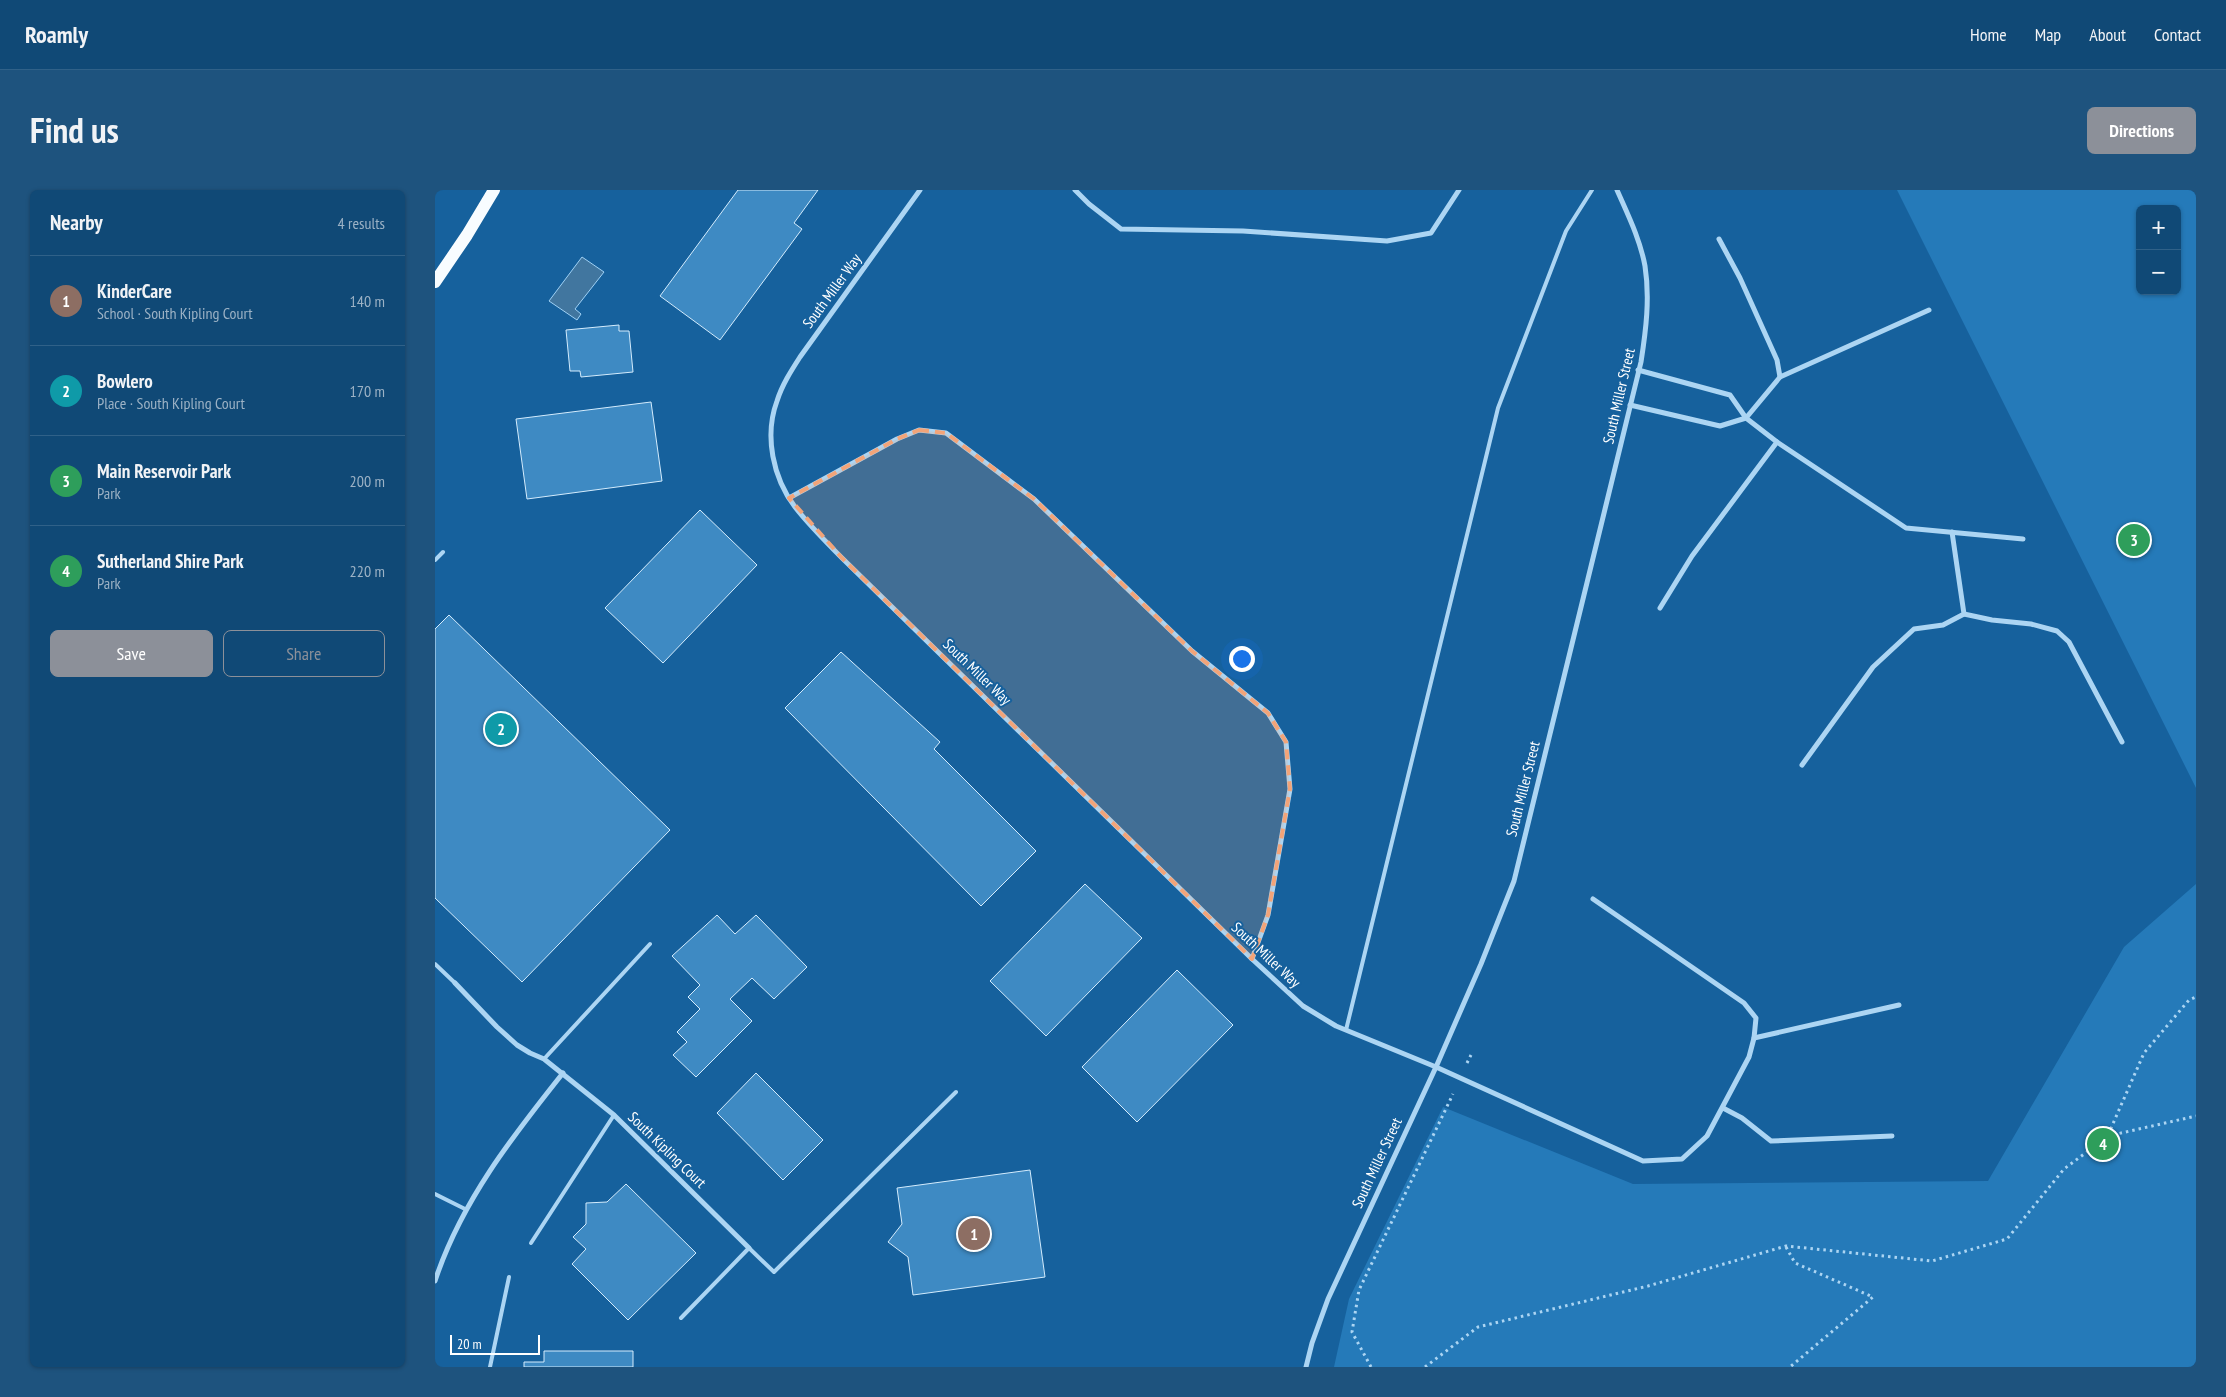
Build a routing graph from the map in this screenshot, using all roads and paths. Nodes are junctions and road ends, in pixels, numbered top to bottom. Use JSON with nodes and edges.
{"nodes":[{"id":1,"x":494,"y":190,"type":"edge"},
{"id":2,"x":920,"y":190,"type":"edge"},
{"id":3,"x":1075,"y":190,"type":"edge"},
{"id":4,"x":1459,"y":190,"type":"edge"},
{"id":5,"x":1592,"y":190,"type":"edge"},
{"id":6,"x":1617,"y":190,"type":"edge"},
{"id":7,"x":1719,"y":239,"type":"dead end"},
{"id":8,"x":435,"y":282,"type":"edge"},
{"id":9,"x":1929,"y":310,"type":"dead end"},
{"id":10,"x":1638,"y":370,"type":"junction"},
{"id":11,"x":1780,"y":377,"type":"junction"},
{"id":12,"x":1630,"y":405,"type":"junction"},
{"id":13,"x":1746,"y":418,"type":"junction"},
{"id":14,"x":1777,"y":442,"type":"junction"},
{"id":15,"x":789,"y":498,"type":"junction"},
{"id":16,"x":1952,"y":532,"type":"junction"},
{"id":17,"x":2023,"y":539,"type":"dead end"},
{"id":18,"x":443,"y":552,"type":"dead end"},
{"id":19,"x":435,"y":560,"type":"edge"},
{"id":20,"x":1660,"y":608,"type":"dead end"},
{"id":21,"x":1964,"y":614,"type":"junction"},
{"id":22,"x":2122,"y":742,"type":"dead end"},
{"id":23,"x":1802,"y":764,"type":"dead end"},
{"id":24,"x":1593,"y":898,"type":"dead end"},
{"id":25,"x":650,"y":944,"type":"dead end"},
{"id":26,"x":1252,"y":960,"type":"junction"},
{"id":27,"x":435,"y":964,"type":"edge"},
{"id":28,"x":455,"y":984,"type":"joint"},
{"id":29,"x":2196,"y":997,"type":"edge"},
{"id":30,"x":1899,"y":1006,"type":"dead end"},
{"id":31,"x":1346,"y":1030,"type":"junction"},
{"id":32,"x":1755,"y":1038,"type":"junction"},
{"id":33,"x":545,"y":1059,"type":"junction"},
{"id":34,"x":1435,"y":1067,"type":"junction"},
{"id":35,"x":563,"y":1073,"type":"junction"},
{"id":36,"x":956,"y":1092,"type":"dead end"},
{"id":37,"x":1723,"y":1108,"type":"junction"},
{"id":38,"x":1446,"y":1111,"type":"dead end"},
{"id":39,"x":614,"y":1115,"type":"junction"},
{"id":40,"x":2196,"y":1116,"type":"edge"},
{"id":41,"x":1892,"y":1136,"type":"dead end"},
{"id":42,"x":2108,"y":1136,"type":"junction"},
{"id":43,"x":435,"y":1194,"type":"edge"},
{"id":44,"x":465,"y":1209,"type":"junction"},
{"id":45,"x":531,"y":1243,"type":"dead end"},
{"id":46,"x":1786,"y":1246,"type":"junction"},
{"id":47,"x":749,"y":1248,"type":"junction"},
{"id":48,"x":509,"y":1277,"type":"dead end"},
{"id":49,"x":435,"y":1281,"type":"edge"},
{"id":50,"x":681,"y":1318,"type":"dead end"},
{"id":51,"x":490,"y":1367,"type":"edge"},
{"id":52,"x":1306,"y":1367,"type":"edge"},
{"id":53,"x":1371,"y":1367,"type":"edge"},
{"id":54,"x":1425,"y":1367,"type":"edge"},
{"id":55,"x":1790,"y":1367,"type":"edge"}],
"edges":[{"from":1,"to":8,"type":"main road"},
{"from":2,"to":15,"type":"street","name":"South Miller Way"},
{"from":3,"to":4,"type":"street"},
{"from":5,"to":31,"type":"lane"},
{"from":6,"to":10,"type":"street","name":"South Miller Street"},
{"from":7,"to":11,"type":"street"},
{"from":9,"to":11,"type":"street"},
{"from":10,"to":12,"type":"street","name":"South Miller Street"},
{"from":10,"to":13,"type":"street"},
{"from":11,"to":13,"type":"street"},
{"from":12,"to":13,"type":"street"},
{"from":12,"to":34,"type":"street","name":"South Miller Street"},
{"from":13,"to":14,"type":"street"},
{"from":14,"to":16,"type":"street"},
{"from":14,"to":20,"type":"street"},
{"from":15,"to":26,"type":"street","name":"South Miller Way"},
{"from":15,"to":26,"type":"street"},
{"from":16,"to":17,"type":"street"},
{"from":16,"to":21,"type":"street"},
{"from":18,"to":19,"type":"lane"},
{"from":21,"to":22,"type":"street"},
{"from":21,"to":23,"type":"street"},
{"from":24,"to":32,"type":"street"},
{"from":25,"to":33,"type":"lane"},
{"from":26,"to":31,"type":"street","name":"South Miller Way"},
{"from":27,"to":28,"type":"lane"},
{"from":28,"to":33,"type":"street","name":"South Kipling Court"},
{"from":29,"to":42,"type":"path"},
{"from":30,"to":32,"type":"street"},
{"from":31,"to":34,"type":"street","name":"South Miller Way"},
{"from":32,"to":37,"type":"street","name":"South Miller Way"},
{"from":33,"to":35,"type":"street","name":"South Kipling Court"},
{"from":34,"to":37,"type":"street","name":"South Miller Way"},
{"from":34,"to":52,"type":"street","name":"South Miller Street"},
{"from":35,"to":39,"type":"street","name":"South Kipling Court"},
{"from":35,"to":44,"type":"street"},
{"from":36,"to":47,"type":"lane"},
{"from":37,"to":41,"type":"street"},
{"from":38,"to":53,"type":"path"},
{"from":39,"to":45,"type":"lane"},
{"from":39,"to":47,"type":"street","name":"South Kipling Court"},
{"from":40,"to":42,"type":"path"},
{"from":42,"to":46,"type":"path"},
{"from":43,"to":44,"type":"lane"},
{"from":44,"to":49,"type":"street"},
{"from":46,"to":54,"type":"path"},
{"from":46,"to":55,"type":"path"},
{"from":47,"to":50,"type":"lane"},
{"from":48,"to":51,"type":"lane"}]}
